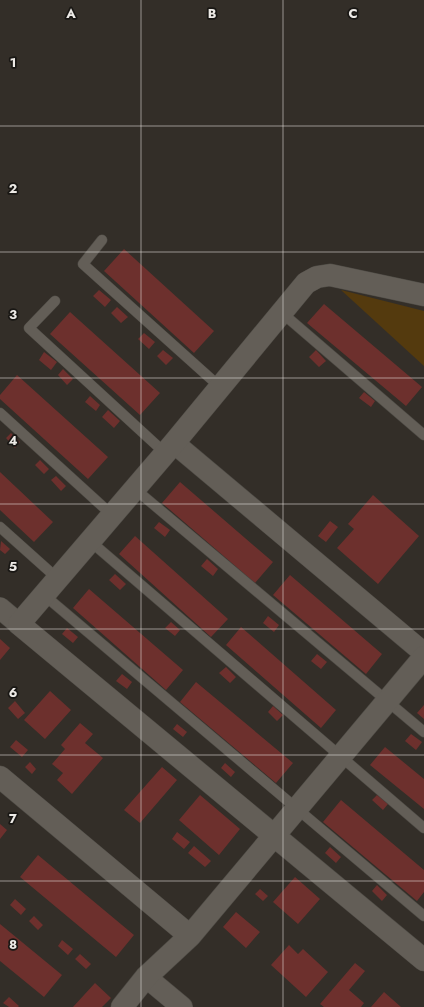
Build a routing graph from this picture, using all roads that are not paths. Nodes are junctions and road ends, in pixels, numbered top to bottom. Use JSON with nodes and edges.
{"nodes":[{"id":1,"x":102,"y":240,"type":"dead end"},
{"id":2,"x":424,"y":295,"type":"edge"},
{"id":3,"x":55,"y":301,"type":"dead end"},
{"id":4,"x":281,"y":312,"type":"junction"},
{"id":5,"x":220,"y":387,"type":"junction"},
{"id":6,"x":0,"y":413,"type":"edge"},
{"id":7,"x":424,"y":435,"type":"edge"},
{"id":8,"x":170,"y":448,"type":"junction"},
{"id":9,"x":135,"y":489,"type":"junction"},
{"id":10,"x":112,"y":515,"type":"junction"},
{"id":11,"x":0,"y":527,"type":"edge"},
{"id":12,"x":90,"y":541,"type":"junction"},
{"id":13,"x":51,"y":587,"type":"junction"},
{"id":14,"x":0,"y":608,"type":"edge"},
{"id":15,"x":19,"y":624,"type":"junction"},
{"id":16,"x":424,"y":653,"type":"edge"},
{"id":17,"x":424,"y":657,"type":"edge"},
{"id":18,"x":387,"y":701,"type":"junction"},
{"id":19,"x":424,"y":732,"type":"edge"},
{"id":20,"x":340,"y":757,"type":"junction"},
{"id":21,"x":0,"y":777,"type":"edge"},
{"id":22,"x":298,"y":809,"type":"junction"},
{"id":23,"x":424,"y":828,"type":"edge"},
{"id":24,"x":274,"y":837,"type":"junction"},
{"id":25,"x":424,"y":916,"type":"edge"},
{"id":26,"x":190,"y":936,"type":"junction"},
{"id":27,"x":424,"y":960,"type":"edge"},
{"id":28,"x":146,"y":977,"type":"junction"},
{"id":29,"x":122,"y":1007,"type":"edge"},
{"id":30,"x":182,"y":1007,"type":"edge"}],
"edges":[{"from":1,"to":5,"type":"lane"},
{"from":2,"to":4,"type":"street"},
{"from":3,"to":8,"type":"lane"},
{"from":4,"to":5,"type":"street"},
{"from":4,"to":7,"type":"lane"},
{"from":5,"to":8,"type":"street"},
{"from":6,"to":10,"type":"lane"},
{"from":8,"to":9,"type":"street"},
{"from":8,"to":16,"type":"street"},
{"from":9,"to":10,"type":"street"},
{"from":9,"to":18,"type":"lane"},
{"from":10,"to":12,"type":"street"},
{"from":11,"to":13,"type":"lane"},
{"from":12,"to":13,"type":"street"},
{"from":12,"to":20,"type":"lane"},
{"from":13,"to":15,"type":"street"},
{"from":13,"to":22,"type":"lane"},
{"from":14,"to":15,"type":"street"},
{"from":15,"to":24,"type":"street"},
{"from":17,"to":18,"type":"street"},
{"from":18,"to":19,"type":"lane"},
{"from":18,"to":20,"type":"street"},
{"from":20,"to":22,"type":"street"},
{"from":20,"to":23,"type":"lane"},
{"from":21,"to":26,"type":"street"},
{"from":22,"to":24,"type":"street"},
{"from":22,"to":25,"type":"lane"},
{"from":24,"to":26,"type":"street"},
{"from":24,"to":27,"type":"street"},
{"from":26,"to":28,"type":"street"},
{"from":28,"to":29,"type":"street"},
{"from":28,"to":30,"type":"street"}]}
